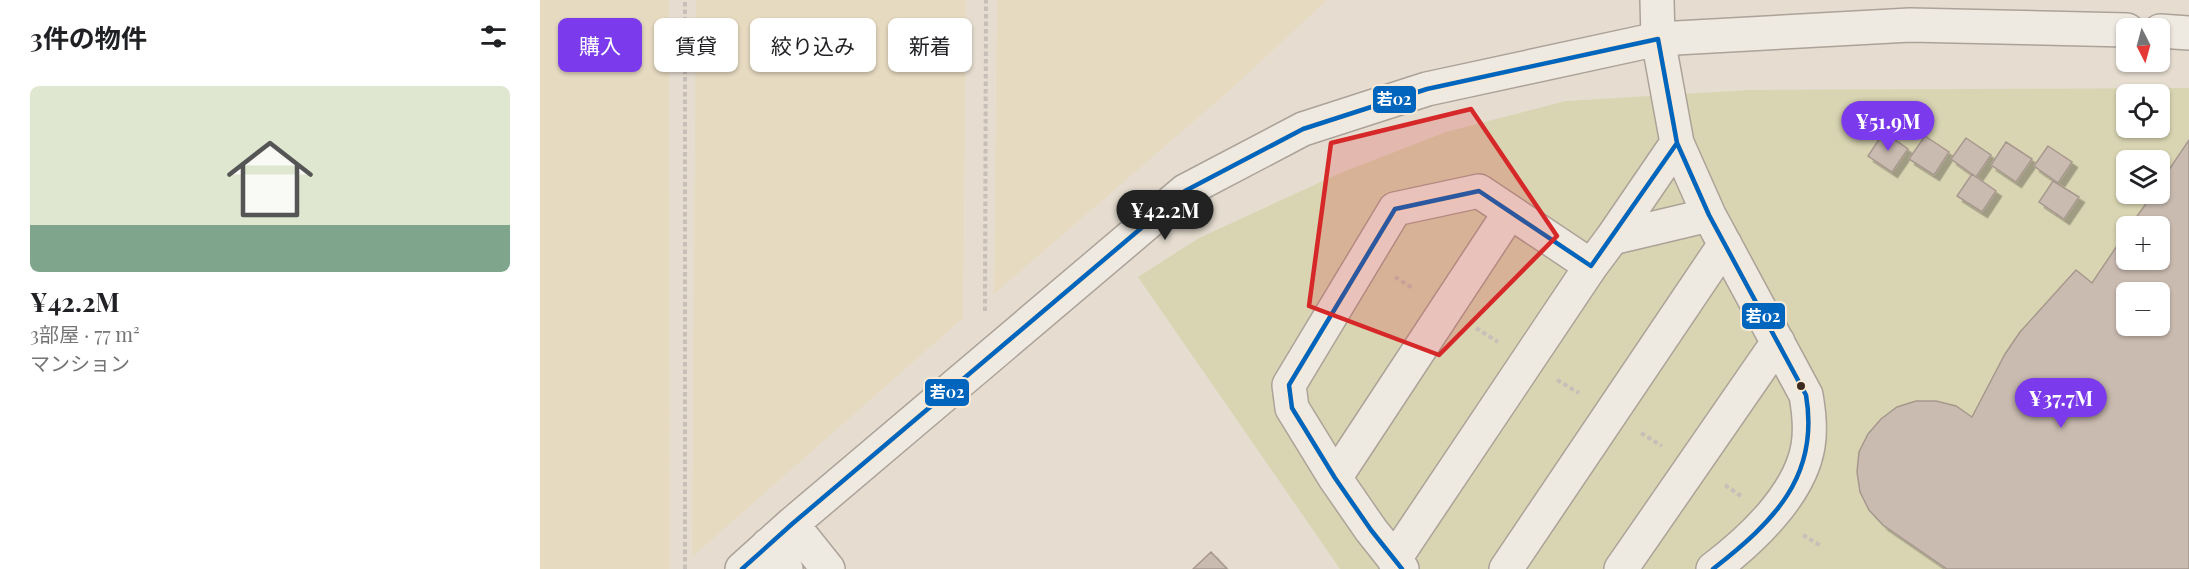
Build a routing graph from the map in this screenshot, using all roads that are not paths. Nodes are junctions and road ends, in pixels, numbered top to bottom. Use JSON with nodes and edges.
{"nodes":[{"id":1,"x":1657,"y":0,"type":"edge"},
{"id":2,"x":2116,"y":30,"type":"edge"},
{"id":3,"x":2170,"y":32,"type":"edge"},
{"id":4,"x":2189,"y":33,"type":"edge"},
{"id":5,"x":1658,"y":39,"type":"junction"},
{"id":6,"x":1677,"y":143,"type":"junction"},
{"id":7,"x":1510,"y":212,"type":"junction"},
{"id":8,"x":1709,"y":215,"type":"junction"},
{"id":9,"x":1612,"y":238,"type":"junction"},
{"id":10,"x":1725,"y":244,"type":"junction"},
{"id":11,"x":1590,"y":266,"type":"junction"},
{"id":12,"x":1778,"y":342,"type":"junction"},
{"id":13,"x":1335,"y":478,"type":"junction"},
{"id":14,"x":792,"y":524,"type":"junction"},
{"id":15,"x":777,"y":557,"type":"edge"},
{"id":16,"x":1398,"y":564,"type":"edge"},
{"id":17,"x":742,"y":569,"type":"edge"},
{"id":18,"x":828,"y":569,"type":"edge"},
{"id":19,"x":1506,"y":569,"type":"edge"},
{"id":20,"x":1621,"y":569,"type":"edge"},
{"id":21,"x":1713,"y":569,"type":"edge"}],
"edges":[{"from":1,"to":5,"type":"street"},
{"from":2,"to":5,"type":"street"},
{"from":3,"to":4,"type":"street"},
{"from":5,"to":6,"type":"street"},
{"from":5,"to":14,"type":"street"},
{"from":6,"to":8,"type":"street"},
{"from":6,"to":9,"type":"street"},
{"from":7,"to":11,"type":"street"},
{"from":7,"to":13,"type":"street"},
{"from":7,"to":13,"type":"street"},
{"from":8,"to":9,"type":"street"},
{"from":8,"to":10,"type":"street"},
{"from":9,"to":11,"type":"street"},
{"from":10,"to":12,"type":"street"},
{"from":10,"to":19,"type":"street"},
{"from":11,"to":16,"type":"street"},
{"from":12,"to":20,"type":"street"},
{"from":12,"to":21,"type":"street"},
{"from":13,"to":16,"type":"street"},
{"from":14,"to":15,"type":"street"},
{"from":14,"to":18,"type":"street"},
{"from":15,"to":17,"type":"street"}]}
